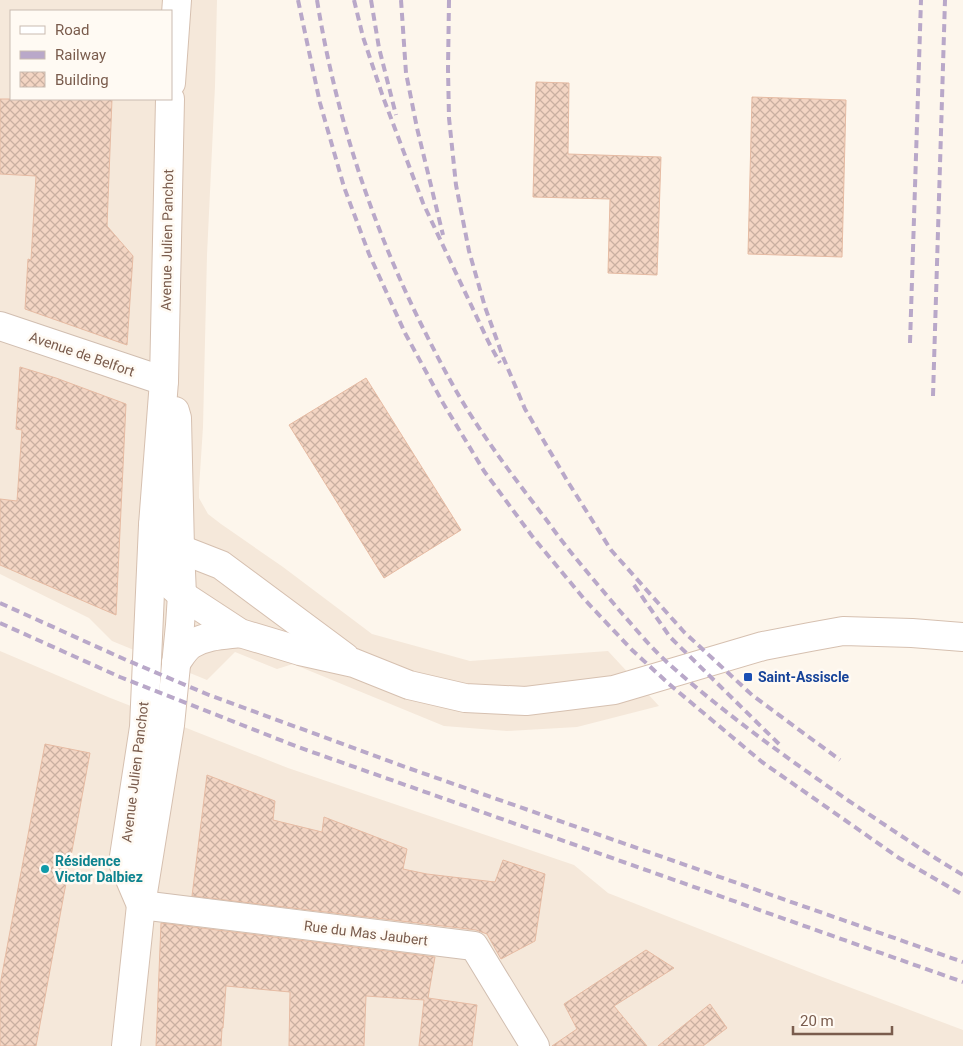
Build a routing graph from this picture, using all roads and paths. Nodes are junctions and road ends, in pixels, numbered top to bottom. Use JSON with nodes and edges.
{"nodes":[{"id":1,"x":177,"y":0,"type":"edge"},
{"id":2,"x":172,"y":69,"type":"edge"},
{"id":3,"x":170,"y":100,"type":"edge"},
{"id":4,"x":0,"y":326,"type":"edge"},
{"id":5,"x":164,"y":381,"type":"junction"},
{"id":6,"x":153,"y":525,"type":"junction"},
{"id":7,"x":180,"y":550,"type":"junction"},
{"id":8,"x":172,"y":586,"type":"junction"},
{"id":9,"x":240,"y":633,"type":"junction"},
{"id":10,"x":147,"y":636,"type":"junction"},
{"id":11,"x":963,"y":637,"type":"edge"},
{"id":12,"x":176,"y":663,"type":"junction"},
{"id":13,"x":354,"y":663,"type":"junction"},
{"id":14,"x":141,"y":904,"type":"junction"},
{"id":15,"x":126,"y":1046,"type":"edge"},
{"id":16,"x":535,"y":1046,"type":"edge"}],
"edges":[{"from":1,"to":2,"type":"street"},
{"from":3,"to":5,"type":"street","name":"Avenue Julien Panchot"},
{"from":4,"to":5,"type":"street","name":"Avenue de Belfort"},
{"from":5,"to":6,"type":"street","name":"Avenue Julien Panchot"},
{"from":5,"to":7,"type":"street","name":"Avenue Julien Panchot"},
{"from":6,"to":8,"type":"street","name":"Avenue Julien Panchot"},
{"from":6,"to":10,"type":"street","name":"Avenue Julien Panchot"},
{"from":7,"to":8,"type":"street","name":"Avenue Julien Panchot"},
{"from":7,"to":13,"type":"street"},
{"from":8,"to":9,"type":"street"},
{"from":8,"to":10,"type":"street","name":"Avenue Julien Panchot"},
{"from":8,"to":12,"type":"street","name":"Avenue Julien Panchot"},
{"from":9,"to":12,"type":"street"},
{"from":9,"to":13,"type":"street"},
{"from":10,"to":14,"type":"street","name":"Avenue Julien Panchot"},
{"from":11,"to":13,"type":"street"},
{"from":12,"to":14,"type":"street","name":"Avenue Julien Panchot"},
{"from":14,"to":15,"type":"street","name":"Avenue Julien Panchot"},
{"from":14,"to":16,"type":"street","name":"Rue du Mas Jaubert"}]}
